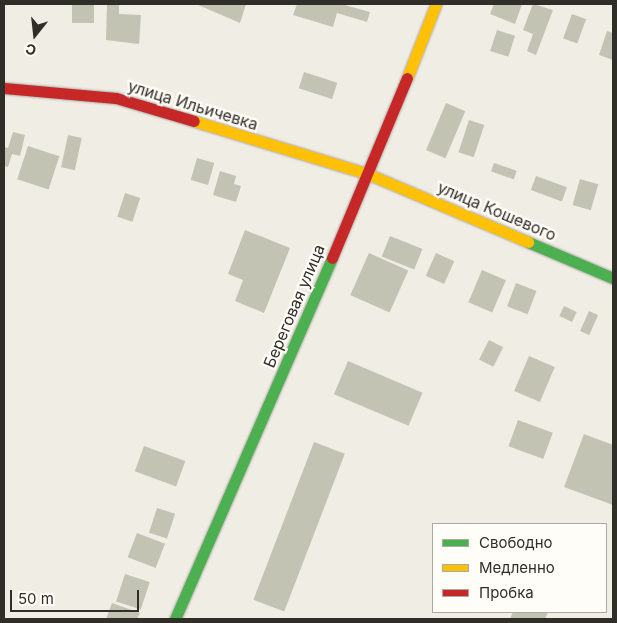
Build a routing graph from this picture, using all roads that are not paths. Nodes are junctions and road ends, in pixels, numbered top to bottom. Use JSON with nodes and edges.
{"nodes":[{"id":1,"x":436,"y":4,"type":"edge"},
{"id":2,"x":4,"y":88,"type":"edge"},
{"id":3,"x":368,"y":174,"type":"junction"},
{"id":4,"x":613,"y":278,"type":"edge"},
{"id":5,"x":175,"y":619,"type":"edge"}],
"edges":[{"from":1,"to":3,"type":"main road","name":"Береговая улица"},
{"from":2,"to":3,"type":"main road","name":"улица Ильичевка"},
{"from":3,"to":4,"type":"main road","name":"улица Кошевого"},
{"from":3,"to":5,"type":"main road","name":"Береговая улица"}]}
